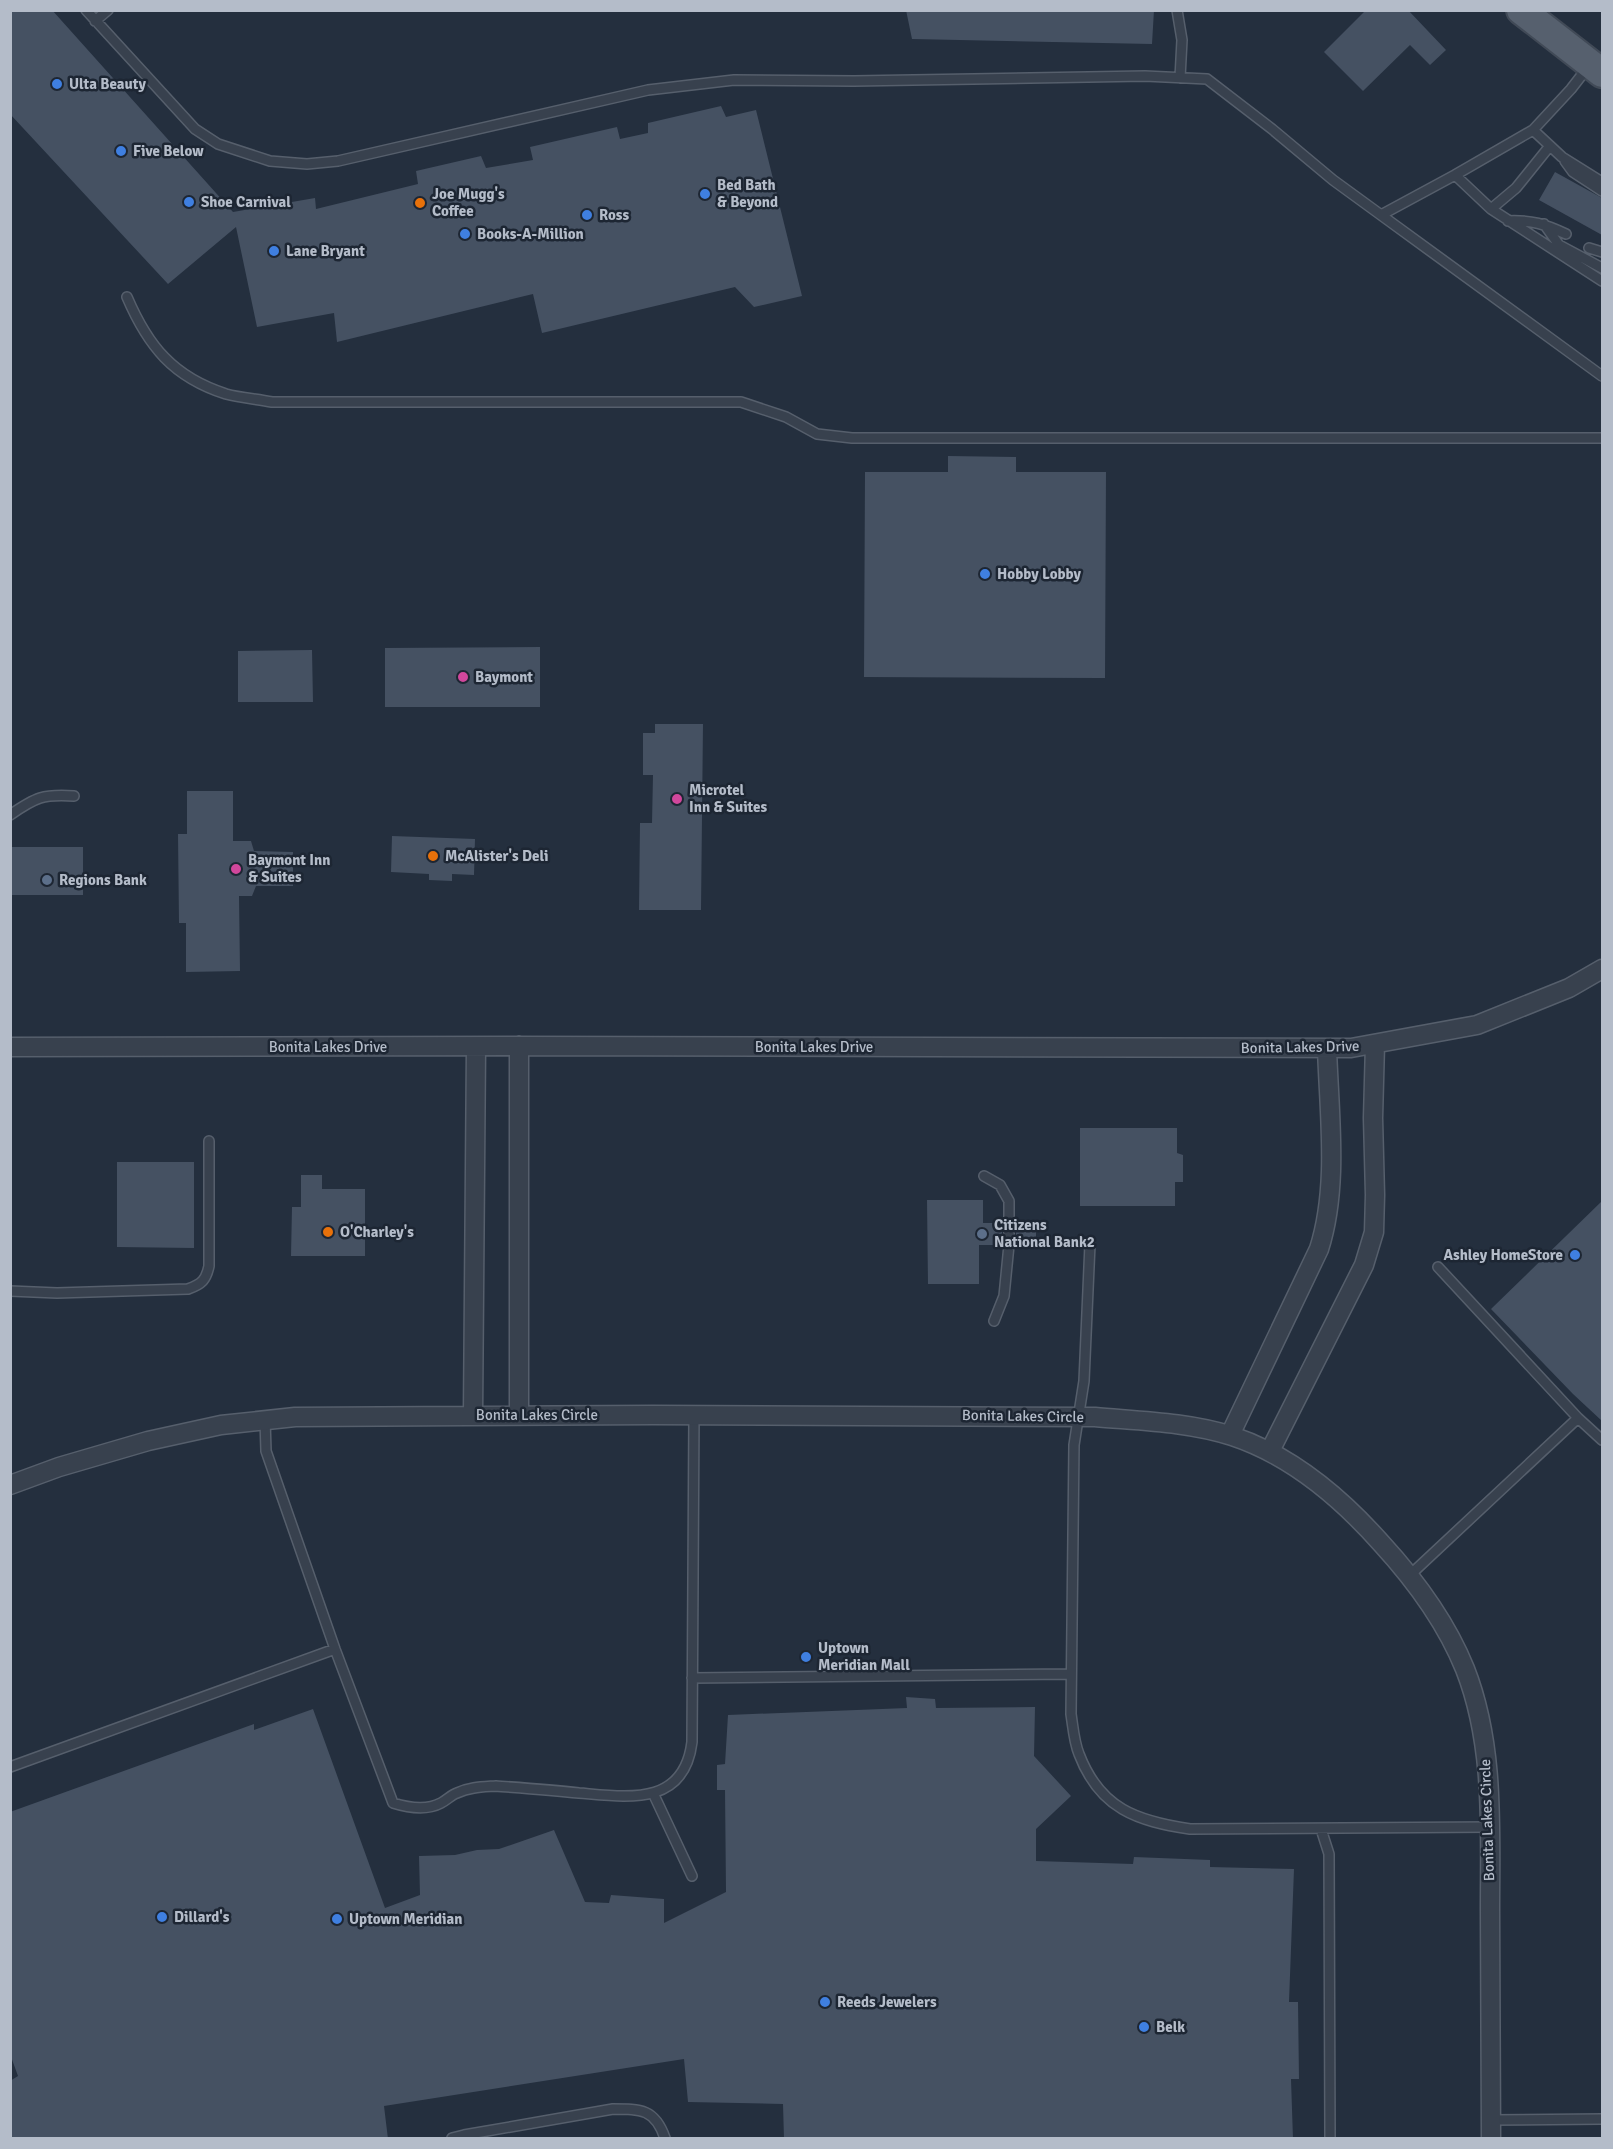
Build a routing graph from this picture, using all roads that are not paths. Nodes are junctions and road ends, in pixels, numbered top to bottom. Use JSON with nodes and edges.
{"nodes":[{"id":1,"x":86,"y":10,"type":"edge"},
{"id":2,"x":108,"y":10,"type":"edge"},
{"id":3,"x":1177,"y":10,"type":"edge"},
{"id":4,"x":1521,"y":10,"type":"edge"},
{"id":5,"x":95,"y":21,"type":"junction"},
{"id":6,"x":1596,"y":69,"type":"edge"},
{"id":7,"x":1180,"y":78,"type":"junction"},
{"id":8,"x":1533,"y":130,"type":"junction"},
{"id":9,"x":1549,"y":147,"type":"junction"},
{"id":10,"x":1562,"y":157,"type":"junction"},
{"id":11,"x":1455,"y":175,"type":"junction"},
{"id":12,"x":1602,"y":182,"type":"edge"},
{"id":13,"x":1602,"y":191,"type":"edge"},
{"id":14,"x":1491,"y":209,"type":"junction"},
{"id":15,"x":1381,"y":215,"type":"junction"},
{"id":16,"x":1508,"y":221,"type":"junction"},
{"id":17,"x":1544,"y":224,"type":"junction"},
{"id":18,"x":1566,"y":234,"type":"dead end"},
{"id":19,"x":1589,"y":248,"type":"dead end"},
{"id":20,"x":1602,"y":252,"type":"edge"},
{"id":21,"x":1602,"y":268,"type":"edge"},
{"id":22,"x":1602,"y":281,"type":"edge"},
{"id":23,"x":127,"y":297,"type":"dead end"},
{"id":24,"x":1602,"y":376,"type":"edge"},
{"id":25,"x":1602,"y":438,"type":"edge"},
{"id":26,"x":74,"y":796,"type":"dead end"},
{"id":27,"x":10,"y":815,"type":"edge"},
{"id":28,"x":1602,"y":969,"type":"edge"},
{"id":29,"x":1375,"y":1044,"type":"junction"},
{"id":30,"x":519,"y":1046,"type":"junction"},
{"id":31,"x":10,"y":1047,"type":"edge"},
{"id":32,"x":476,"y":1047,"type":"junction"},
{"id":33,"x":1327,"y":1048,"type":"junction"},
{"id":34,"x":209,"y":1141,"type":"dead end"},
{"id":35,"x":984,"y":1176,"type":"dead end"},
{"id":36,"x":1090,"y":1244,"type":"dead end"},
{"id":37,"x":1438,"y":1267,"type":"dead end"},
{"id":38,"x":10,"y":1291,"type":"edge"},
{"id":39,"x":994,"y":1321,"type":"dead end"},
{"id":40,"x":473,"y":1415,"type":"junction"},
{"id":41,"x":519,"y":1415,"type":"junction"},
{"id":42,"x":693,"y":1415,"type":"junction"},
{"id":43,"x":1079,"y":1417,"type":"junction"},
{"id":44,"x":1578,"y":1418,"type":"junction"},
{"id":45,"x":265,"y":1419,"type":"junction"},
{"id":46,"x":1230,"y":1436,"type":"junction"},
{"id":47,"x":1602,"y":1440,"type":"edge"},
{"id":48,"x":1270,"y":1451,"type":"junction"},
{"id":49,"x":10,"y":1485,"type":"edge"},
{"id":50,"x":1410,"y":1575,"type":"junction"},
{"id":51,"x":335,"y":1649,"type":"junction"},
{"id":52,"x":1071,"y":1674,"type":"junction"},
{"id":53,"x":692,"y":1678,"type":"junction"},
{"id":54,"x":10,"y":1767,"type":"edge"},
{"id":55,"x":652,"y":1793,"type":"junction"},
{"id":56,"x":1490,"y":1827,"type":"junction"},
{"id":57,"x":1321,"y":1829,"type":"junction"},
{"id":58,"x":692,"y":1876,"type":"dead end"},
{"id":59,"x":1602,"y":2119,"type":"edge"},
{"id":60,"x":1491,"y":2120,"type":"junction"},
{"id":61,"x":452,"y":2139,"type":"edge"},
{"id":62,"x":665,"y":2139,"type":"edge"},
{"id":63,"x":1330,"y":2139,"type":"edge"},
{"id":64,"x":1491,"y":2139,"type":"edge"}],
"edges":[{"from":1,"to":5,"type":"lane"},
{"from":2,"to":5,"type":"lane"},
{"from":3,"to":7,"type":"lane"},
{"from":4,"to":6,"type":"main road"},
{"from":5,"to":7,"type":"lane"},
{"from":6,"to":8,"type":"lane"},
{"from":7,"to":15,"type":"lane"},
{"from":8,"to":9,"type":"lane"},
{"from":8,"to":11,"type":"lane"},
{"from":9,"to":10,"type":"lane"},
{"from":9,"to":14,"type":"lane"},
{"from":10,"to":12,"type":"lane"},
{"from":10,"to":13,"type":"lane"},
{"from":11,"to":14,"type":"lane"},
{"from":11,"to":15,"type":"lane"},
{"from":14,"to":16,"type":"lane"},
{"from":15,"to":24,"type":"lane"},
{"from":16,"to":17,"type":"lane"},
{"from":16,"to":22,"type":"lane"},
{"from":17,"to":18,"type":"lane"},
{"from":17,"to":21,"type":"lane"},
{"from":19,"to":20,"type":"lane"},
{"from":23,"to":25,"type":"lane"},
{"from":26,"to":27,"type":"lane"},
{"from":28,"to":29,"type":"street","name":"Bonita Lakes Drive"},
{"from":29,"to":33,"type":"street","name":"Bonita Lakes Drive"},
{"from":29,"to":48,"type":"street"},
{"from":30,"to":32,"type":"street","name":"Bonita Lakes Drive"},
{"from":30,"to":33,"type":"street","name":"Bonita Lakes Drive"},
{"from":30,"to":41,"type":"street"},
{"from":31,"to":32,"type":"street","name":"Bonita Lakes Drive"},
{"from":32,"to":40,"type":"street"},
{"from":33,"to":46,"type":"street"},
{"from":34,"to":38,"type":"lane"},
{"from":35,"to":39,"type":"lane"},
{"from":36,"to":43,"type":"lane"},
{"from":37,"to":44,"type":"lane"},
{"from":40,"to":41,"type":"street","name":"Bonita Lakes Circle"},
{"from":40,"to":45,"type":"street","name":"Bonita Lakes Circle"},
{"from":41,"to":42,"type":"street","name":"Bonita Lakes Circle"},
{"from":42,"to":43,"type":"street","name":"Bonita Lakes Circle"},
{"from":42,"to":53,"type":"lane"},
{"from":43,"to":46,"type":"street","name":"Bonita Lakes Circle"},
{"from":43,"to":52,"type":"lane"},
{"from":44,"to":47,"type":"lane"},
{"from":44,"to":50,"type":"lane"},
{"from":45,"to":49,"type":"street","name":"Bonita Lakes Circle"},
{"from":45,"to":51,"type":"lane"},
{"from":46,"to":48,"type":"street","name":"Bonita Lakes Circle"},
{"from":48,"to":50,"type":"street","name":"Bonita Lakes Circle"},
{"from":50,"to":56,"type":"street","name":"Bonita Lakes Circle"},
{"from":51,"to":54,"type":"lane"},
{"from":51,"to":55,"type":"lane"},
{"from":52,"to":53,"type":"lane"},
{"from":52,"to":57,"type":"lane"},
{"from":53,"to":55,"type":"lane"},
{"from":55,"to":58,"type":"lane"},
{"from":56,"to":57,"type":"lane"},
{"from":56,"to":60,"type":"street","name":"Bonita Lakes Circle"},
{"from":57,"to":63,"type":"lane"},
{"from":59,"to":60,"type":"lane"},
{"from":60,"to":64,"type":"street","name":"Bonita Lakes Circle"},
{"from":61,"to":62,"type":"lane"}]}
